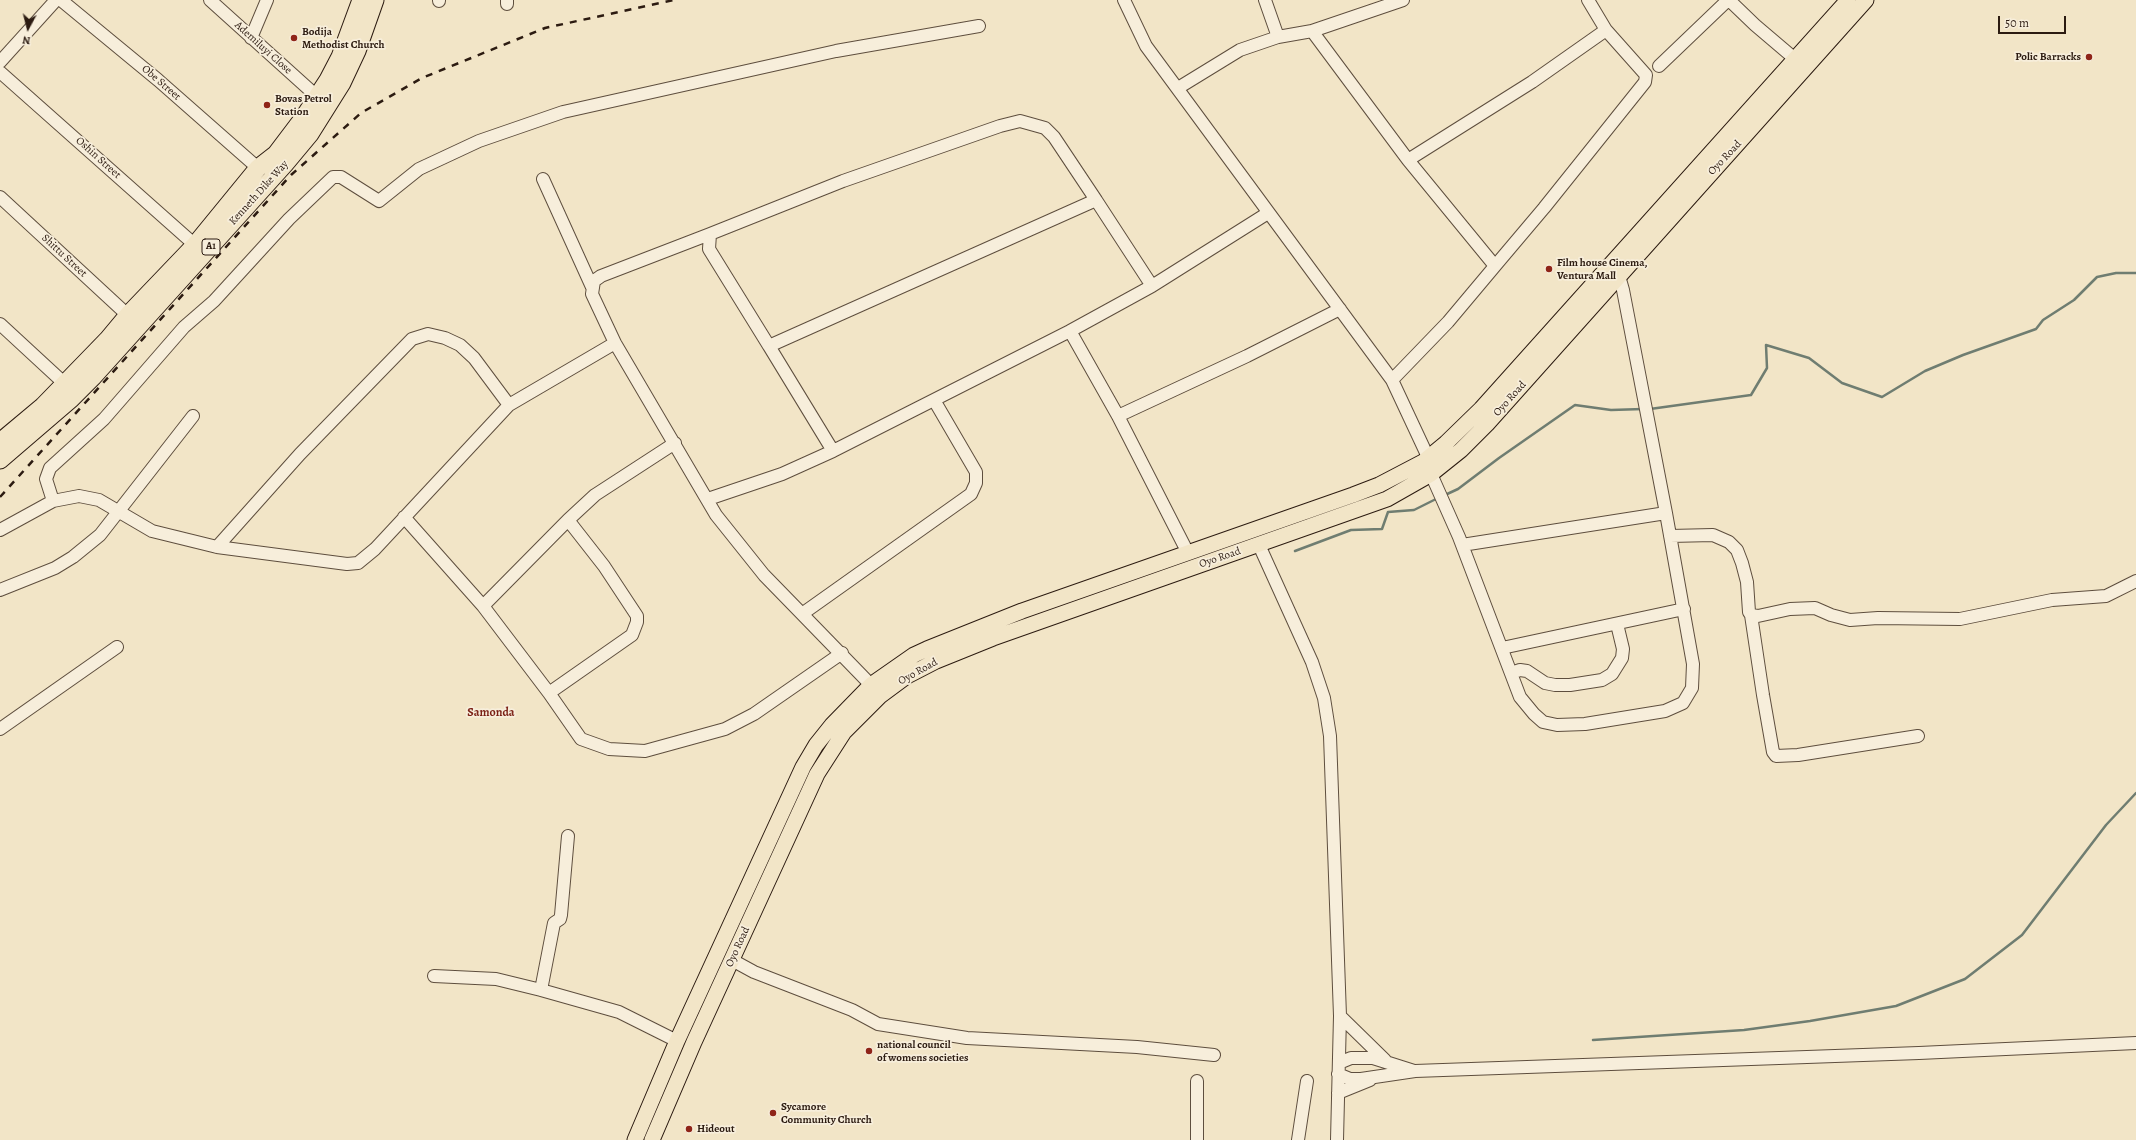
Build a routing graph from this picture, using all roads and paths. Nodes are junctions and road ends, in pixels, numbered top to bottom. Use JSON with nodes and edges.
{"nodes":[{"id":1,"x":56,"y":0,"type":"edge"},
{"id":2,"x":61,"y":0,"type":"edge"},
{"id":3,"x":210,"y":0,"type":"edge"},
{"id":4,"x":267,"y":0,"type":"edge"},
{"id":5,"x":361,"y":0,"type":"edge"},
{"id":6,"x":375,"y":0,"type":"edge"},
{"id":7,"x":1124,"y":0,"type":"edge"},
{"id":8,"x":1265,"y":0,"type":"edge"},
{"id":9,"x":1403,"y":0,"type":"edge"},
{"id":10,"x":1588,"y":0,"type":"edge"},
{"id":11,"x":1729,"y":0,"type":"edge"},
{"id":12,"x":1848,"y":0,"type":"edge"},
{"id":13,"x":1866,"y":0,"type":"edge"},
{"id":14,"x":979,"y":26,"type":"dead end"},
{"id":15,"x":1606,"y":30,"type":"junction"},
{"id":16,"x":1312,"y":31,"type":"junction"},
{"id":17,"x":1278,"y":37,"type":"junction"},
{"id":18,"x":251,"y":38,"type":"junction"},
{"id":19,"x":1794,"y":59,"type":"junction"},
{"id":20,"x":0,"y":62,"type":"edge"},
{"id":21,"x":1660,"y":66,"type":"dead end"},
{"id":22,"x":0,"y":72,"type":"edge"},
{"id":23,"x":1782,"y":84,"type":"junction"},
{"id":24,"x":1178,"y":88,"type":"junction"},
{"id":25,"x":322,"y":102,"type":"junction"},
{"id":26,"x":1408,"y":160,"type":"junction"},
{"id":27,"x":258,"y":168,"type":"junction"},
{"id":28,"x":543,"y":179,"type":"dead end"},
{"id":29,"x":0,"y":197,"type":"edge"},
{"id":30,"x":1096,"y":200,"type":"junction"},
{"id":31,"x":1268,"y":214,"type":"junction"},
{"id":32,"x":710,"y":234,"type":"junction"},
{"id":33,"x":195,"y":245,"type":"junction"},
{"id":34,"x":1494,"y":266,"type":"junction"},
{"id":35,"x":1619,"y":276,"type":"junction"},
{"id":36,"x":592,"y":286,"type":"junction"},
{"id":37,"x":1152,"y":286,"type":"junction"},
{"id":38,"x":1340,"y":309,"type":"junction"},
{"id":39,"x":133,"y":320,"type":"junction"},
{"id":40,"x":0,"y":324,"type":"edge"},
{"id":41,"x":1070,"y":331,"type":"junction"},
{"id":42,"x":615,"y":343,"type":"junction"},
{"id":43,"x":769,"y":346,"type":"junction"},
{"id":44,"x":1392,"y":380,"type":"junction"},
{"id":45,"x":65,"y":384,"type":"junction"},
{"id":46,"x":934,"y":400,"type":"junction"},
{"id":47,"x":509,"y":405,"type":"junction"},
{"id":48,"x":193,"y":416,"type":"dead end"},
{"id":49,"x":1118,"y":416,"type":"junction"},
{"id":50,"x":0,"y":442,"type":"edge"},
{"id":51,"x":675,"y":443,"type":"junction"},
{"id":52,"x":833,"y":451,"type":"junction"},
{"id":53,"x":1428,"y":457,"type":"junction"},
{"id":54,"x":0,"y":460,"type":"edge"},
{"id":55,"x":1431,"y":474,"type":"junction"},
{"id":56,"x":708,"y":500,"type":"junction"},
{"id":57,"x":53,"y":501,"type":"junction"},
{"id":58,"x":118,"y":511,"type":"junction"},
{"id":59,"x":1666,"y":513,"type":"junction"},
{"id":60,"x":404,"y":517,"type":"junction"},
{"id":61,"x":568,"y":520,"type":"junction"},
{"id":62,"x":0,"y":530,"type":"edge"},
{"id":63,"x":1670,"y":536,"type":"junction"},
{"id":64,"x":1259,"y":545,"type":"junction"},
{"id":65,"x":1462,"y":545,"type":"junction"},
{"id":66,"x":217,"y":547,"type":"junction"},
{"id":67,"x":1188,"y":553,"type":"junction"},
{"id":68,"x":2136,"y":582,"type":"edge"},
{"id":69,"x":0,"y":590,"type":"edge"},
{"id":70,"x":484,"y":606,"type":"junction"},
{"id":71,"x":1684,"y":609,"type":"junction"},
{"id":72,"x":802,"y":614,"type":"junction"},
{"id":73,"x":1751,"y":615,"type":"junction"},
{"id":74,"x":1617,"y":624,"type":"junction"},
{"id":75,"x":117,"y":647,"type":"dead end"},
{"id":76,"x":1502,"y":648,"type":"junction"},
{"id":77,"x":842,"y":653,"type":"junction"},
{"id":78,"x":1511,"y":673,"type":"junction"},
{"id":79,"x":871,"y":684,"type":"junction"},
{"id":80,"x":549,"y":693,"type":"junction"},
{"id":81,"x":0,"y":729,"type":"edge"},
{"id":82,"x":1918,"y":736,"type":"dead end"},
{"id":83,"x":568,"y":836,"type":"dead end"},
{"id":84,"x":732,"y":960,"type":"junction"},
{"id":85,"x":434,"y":976,"type":"dead end"},
{"id":86,"x":541,"y":990,"type":"junction"},
{"id":87,"x":1340,"y":1016,"type":"junction"},
{"id":88,"x":677,"y":1041,"type":"junction"},
{"id":89,"x":2136,"y":1044,"type":"edge"},
{"id":90,"x":1214,"y":1055,"type":"dead end"},
{"id":91,"x":1385,"y":1060,"type":"junction"},
{"id":92,"x":1338,"y":1068,"type":"junction"},
{"id":93,"x":1415,"y":1071,"type":"junction"},
{"id":94,"x":1378,"y":1077,"type":"junction"},
{"id":95,"x":1197,"y":1081,"type":"dead end"},
{"id":96,"x":1307,"y":1081,"type":"dead end"},
{"id":97,"x":1338,"y":1094,"type":"junction"},
{"id":98,"x":635,"y":1140,"type":"edge"},
{"id":99,"x":652,"y":1140,"type":"edge"},
{"id":100,"x":1197,"y":1140,"type":"edge"},
{"id":101,"x":1298,"y":1140,"type":"edge"},
{"id":102,"x":1338,"y":1140,"type":"edge"}],
"edges":[{"from":1,"to":20,"type":"street"},
{"from":2,"to":27,"type":"street","name":"Obe Street"},
{"from":3,"to":18,"type":"street","name":"Ademiluyi Close"},
{"from":4,"to":18,"type":"street"},
{"from":5,"to":25,"type":"highway","name":"Kenneth Dike Way","number":"A1"},
{"from":6,"to":25,"type":"highway","name":"Kenneth Dike Way","number":"A1"},
{"from":7,"to":24,"type":"street"},
{"from":8,"to":17,"type":"street"},
{"from":9,"to":16,"type":"street"},
{"from":10,"to":15,"type":"street"},
{"from":11,"to":19,"type":"street"},
{"from":11,"to":21,"type":"street"},
{"from":12,"to":19,"type":"main road","name":"Oyo Road"},
{"from":13,"to":23,"type":"main road","name":"Oyo Road"},
{"from":14,"to":57,"type":"street"},
{"from":15,"to":26,"type":"street"},
{"from":15,"to":34,"type":"street"},
{"from":16,"to":17,"type":"street"},
{"from":16,"to":26,"type":"street"},
{"from":17,"to":24,"type":"street"},
{"from":18,"to":25,"type":"street","name":"Ademiluyi Close"},
{"from":19,"to":23,"type":"main road","name":"Oyo Road"},
{"from":22,"to":33,"type":"street","name":"Oshin Street"},
{"from":23,"to":35,"type":"main road","name":"Oyo Road"},
{"from":23,"to":53,"type":"main road","name":"Oyo Road"},
{"from":24,"to":31,"type":"street"},
{"from":25,"to":27,"type":"highway","name":"Kenneth Dike Way","number":"A1"},
{"from":25,"to":39,"type":"highway","name":"Kenneth Dike Way","number":"A1"},
{"from":26,"to":34,"type":"street"},
{"from":27,"to":33,"type":"highway","name":"Kenneth Dike Way","number":"A1"},
{"from":28,"to":36,"type":"street"},
{"from":29,"to":39,"type":"street","name":"Shittu Street"},
{"from":30,"to":32,"type":"street"},
{"from":30,"to":37,"type":"street"},
{"from":30,"to":43,"type":"street"},
{"from":31,"to":37,"type":"street"},
{"from":31,"to":38,"type":"street"},
{"from":32,"to":36,"type":"street"},
{"from":32,"to":43,"type":"street"},
{"from":33,"to":39,"type":"highway","name":"Kenneth Dike Way","number":"A1"},
{"from":34,"to":44,"type":"street"},
{"from":35,"to":55,"type":"main road","name":"Oyo Road"},
{"from":35,"to":59,"type":"street"},
{"from":36,"to":42,"type":"street"},
{"from":37,"to":41,"type":"street"},
{"from":38,"to":44,"type":"street"},
{"from":38,"to":49,"type":"street"},
{"from":39,"to":45,"type":"highway","name":"Kenneth Dike Way","number":"A1"},
{"from":39,"to":54,"type":"highway","name":"Kenneth Dike Way","number":"A1"},
{"from":40,"to":45,"type":"street"},
{"from":41,"to":46,"type":"street"},
{"from":41,"to":49,"type":"street"},
{"from":42,"to":47,"type":"street"},
{"from":42,"to":51,"type":"street"},
{"from":43,"to":52,"type":"street"},
{"from":44,"to":53,"type":"street"},
{"from":45,"to":50,"type":"highway","name":"Kenneth Dike Way","number":"A1"},
{"from":46,"to":52,"type":"street"},
{"from":46,"to":72,"type":"street"},
{"from":47,"to":60,"type":"street"},
{"from":47,"to":66,"type":"street"},
{"from":48,"to":58,"type":"street"},
{"from":49,"to":67,"type":"street"},
{"from":51,"to":56,"type":"street"},
{"from":51,"to":61,"type":"street"},
{"from":52,"to":56,"type":"street"},
{"from":53,"to":67,"type":"main road","name":"Oyo Road"},
{"from":55,"to":64,"type":"main road","name":"Oyo Road"},
{"from":55,"to":65,"type":"street"},
{"from":56,"to":72,"type":"street"},
{"from":57,"to":58,"type":"street"},
{"from":57,"to":62,"type":"street"},
{"from":58,"to":66,"type":"street"},
{"from":58,"to":69,"type":"street"},
{"from":59,"to":63,"type":"street"},
{"from":59,"to":65,"type":"street"},
{"from":60,"to":66,"type":"street"},
{"from":60,"to":70,"type":"street"},
{"from":61,"to":70,"type":"street"},
{"from":61,"to":80,"type":"street"},
{"from":63,"to":71,"type":"street"},
{"from":63,"to":73,"type":"street"},
{"from":64,"to":84,"type":"main road","name":"Oyo Road"},
{"from":64,"to":87,"type":"street"},
{"from":65,"to":76,"type":"street"},
{"from":67,"to":79,"type":"main road","name":"Oyo Road"},
{"from":68,"to":73,"type":"street"},
{"from":70,"to":80,"type":"street"},
{"from":71,"to":74,"type":"street"},
{"from":71,"to":78,"type":"street"},
{"from":72,"to":77,"type":"street"},
{"from":73,"to":82,"type":"street"},
{"from":74,"to":76,"type":"street"},
{"from":74,"to":78,"type":"street"},
{"from":75,"to":81,"type":"street"},
{"from":76,"to":78,"type":"street"},
{"from":77,"to":79,"type":"street"},
{"from":77,"to":80,"type":"street"},
{"from":79,"to":88,"type":"main road","name":"Oyo Road"},
{"from":83,"to":86,"type":"street"},
{"from":84,"to":90,"type":"street"},
{"from":84,"to":99,"type":"main road","name":"Oyo Road"},
{"from":85,"to":86,"type":"street"},
{"from":86,"to":88,"type":"street"},
{"from":87,"to":91,"type":"street"},
{"from":87,"to":92,"type":"street"},
{"from":88,"to":98,"type":"main road","name":"Oyo Road"},
{"from":89,"to":93,"type":"street"},
{"from":91,"to":92,"type":"street"},
{"from":91,"to":93,"type":"street"},
{"from":92,"to":94,"type":"street"},
{"from":92,"to":97,"type":"street"},
{"from":93,"to":94,"type":"street"},
{"from":94,"to":97,"type":"street"},
{"from":95,"to":100,"type":"street"},
{"from":96,"to":101,"type":"street"},
{"from":97,"to":102,"type":"street"}]}
